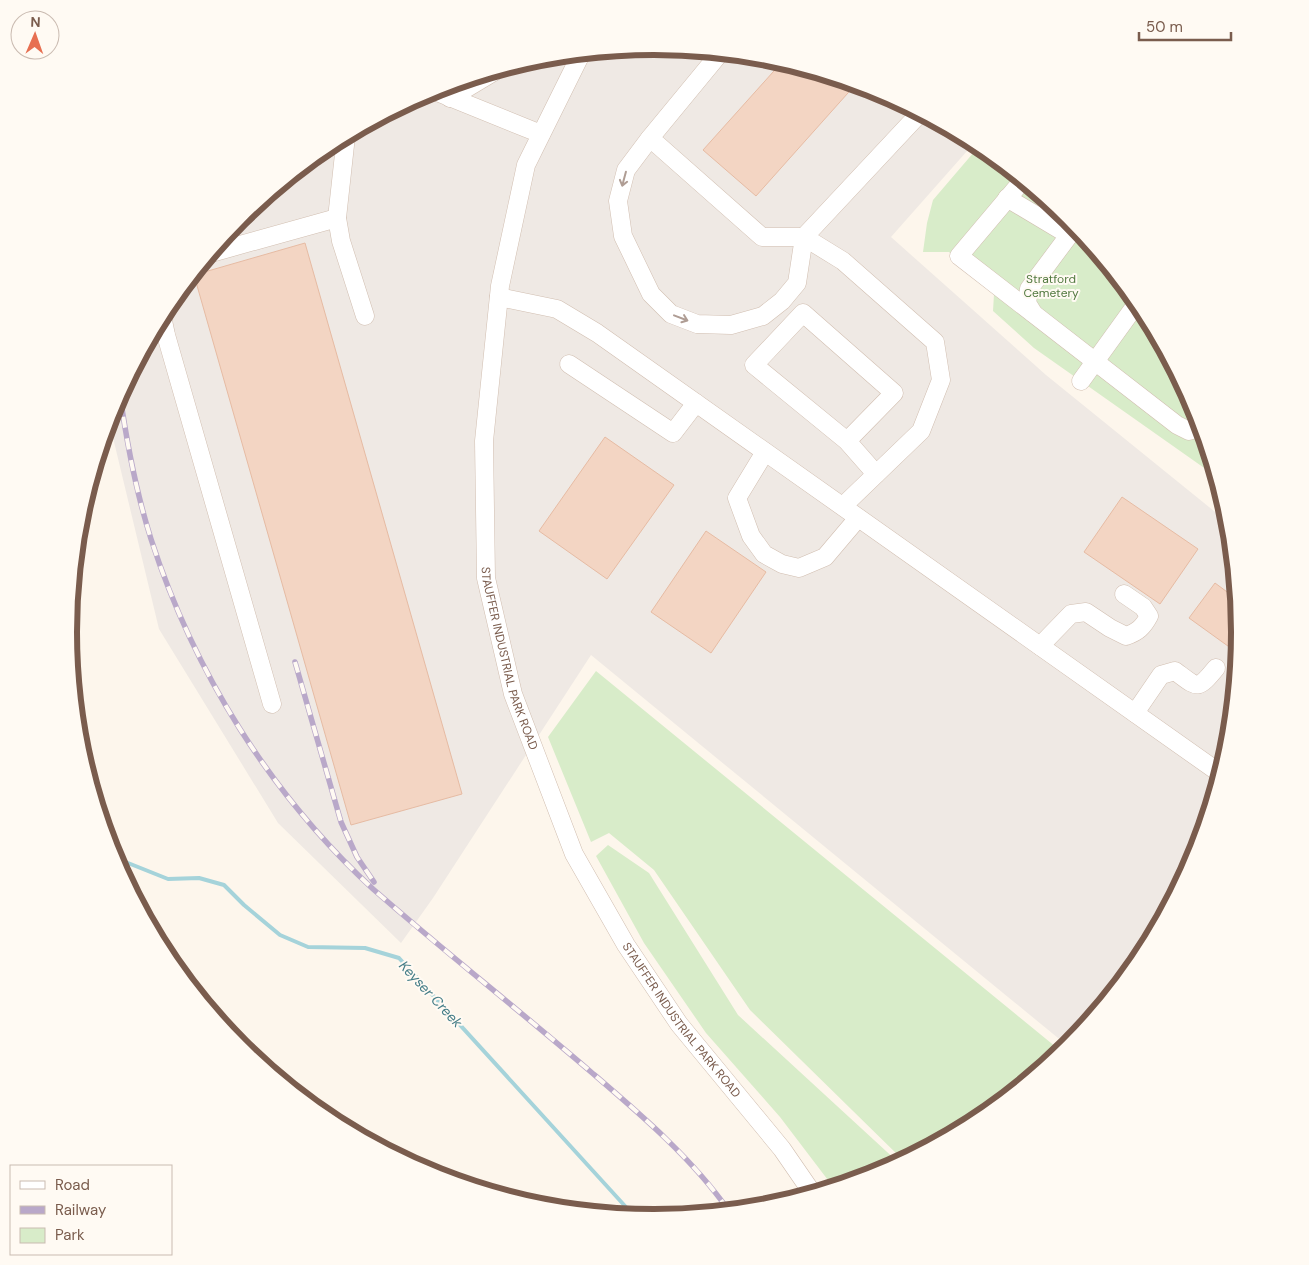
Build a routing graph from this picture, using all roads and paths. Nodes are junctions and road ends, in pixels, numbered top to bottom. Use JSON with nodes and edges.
{"nodes":[{"id":1,"x":715,"y":58,"type":"edge"},
{"id":2,"x":578,"y":60,"type":"edge"},
{"id":3,"x":471,"y":85,"type":"edge"},
{"id":4,"x":444,"y":95,"type":"edge"},
{"id":5,"x":450,"y":98,"type":"junction"},
{"id":6,"x":915,"y":118,"type":"edge"},
{"id":7,"x":541,"y":134,"type":"junction"},
{"id":8,"x":650,"y":138,"type":"junction"},
{"id":9,"x":345,"y":145,"type":"edge"},
{"id":10,"x":1018,"y":184,"type":"edge"},
{"id":11,"x":1007,"y":198,"type":"junction"},
{"id":12,"x":1050,"y":213,"type":"edge"},
{"id":13,"x":336,"y":218,"type":"junction"},
{"id":14,"x":1060,"y":221,"type":"edge"},
{"id":15,"x":1071,"y":232,"type":"edge"},
{"id":16,"x":804,"y":237,"type":"junction"},
{"id":17,"x":222,"y":250,"type":"edge"},
{"id":18,"x":499,"y":297,"type":"junction"},
{"id":19,"x":1133,"y":309,"type":"edge"},
{"id":20,"x":1033,"y":313,"type":"junction"},
{"id":21,"x":365,"y":316,"type":"dead end"},
{"id":22,"x":164,"y":327,"type":"edge"},
{"id":23,"x":1096,"y":362,"type":"junction"},
{"id":24,"x":569,"y":364,"type":"dead end"},
{"id":25,"x":1081,"y":381,"type":"dead end"},
{"id":26,"x":696,"y":403,"type":"junction"},
{"id":27,"x":1194,"y":429,"type":"edge"},
{"id":28,"x":847,"y":440,"type":"junction"},
{"id":29,"x":765,"y":452,"type":"junction"},
{"id":30,"x":876,"y":474,"type":"junction"},
{"id":31,"x":843,"y":506,"type":"junction"},
{"id":32,"x":858,"y":518,"type":"junction"},
{"id":33,"x":1124,"y":594,"type":"dead end"},
{"id":34,"x":1040,"y":646,"type":"junction"},
{"id":35,"x":1216,"y":668,"type":"dead end"},
{"id":36,"x":272,"y":704,"type":"dead end"},
{"id":37,"x":1135,"y":712,"type":"junction"},
{"id":38,"x":1215,"y":770,"type":"edge"},
{"id":39,"x":809,"y":1188,"type":"edge"}],
"edges":[{"from":1,"to":8,"type":"street"},
{"from":2,"to":7,"type":"street","name":"STAUFFER INDUSTRIAL PARK ROAD"},
{"from":3,"to":5,"type":"street"},
{"from":4,"to":5,"type":"street"},
{"from":5,"to":7,"type":"street"},
{"from":6,"to":16,"type":"street"},
{"from":7,"to":18,"type":"street","name":"STAUFFER INDUSTRIAL PARK ROAD"},
{"from":8,"to":16,"type":"street"},
{"from":8,"to":16,"type":"street","one_way":true},
{"from":9,"to":13,"type":"street"},
{"from":10,"to":11,"type":"street"},
{"from":11,"to":12,"type":"street"},
{"from":11,"to":20,"type":"street"},
{"from":12,"to":14,"type":"street"},
{"from":13,"to":17,"type":"street"},
{"from":13,"to":21,"type":"street"},
{"from":15,"to":20,"type":"street"},
{"from":16,"to":30,"type":"street"},
{"from":18,"to":26,"type":"street"},
{"from":18,"to":39,"type":"street","name":"STAUFFER INDUSTRIAL PARK ROAD"},
{"from":19,"to":23,"type":"street"},
{"from":20,"to":23,"type":"street"},
{"from":22,"to":36,"type":"street"},
{"from":23,"to":25,"type":"street"},
{"from":23,"to":27,"type":"street"},
{"from":24,"to":26,"type":"street"},
{"from":26,"to":29,"type":"street"},
{"from":28,"to":28,"type":"street"},
{"from":28,"to":30,"type":"street"},
{"from":29,"to":31,"type":"street"},
{"from":29,"to":32,"type":"street"},
{"from":30,"to":31,"type":"street"},
{"from":31,"to":32,"type":"street"},
{"from":32,"to":34,"type":"street"},
{"from":33,"to":34,"type":"street"},
{"from":34,"to":37,"type":"street"},
{"from":35,"to":37,"type":"street"},
{"from":37,"to":38,"type":"street"}]}
